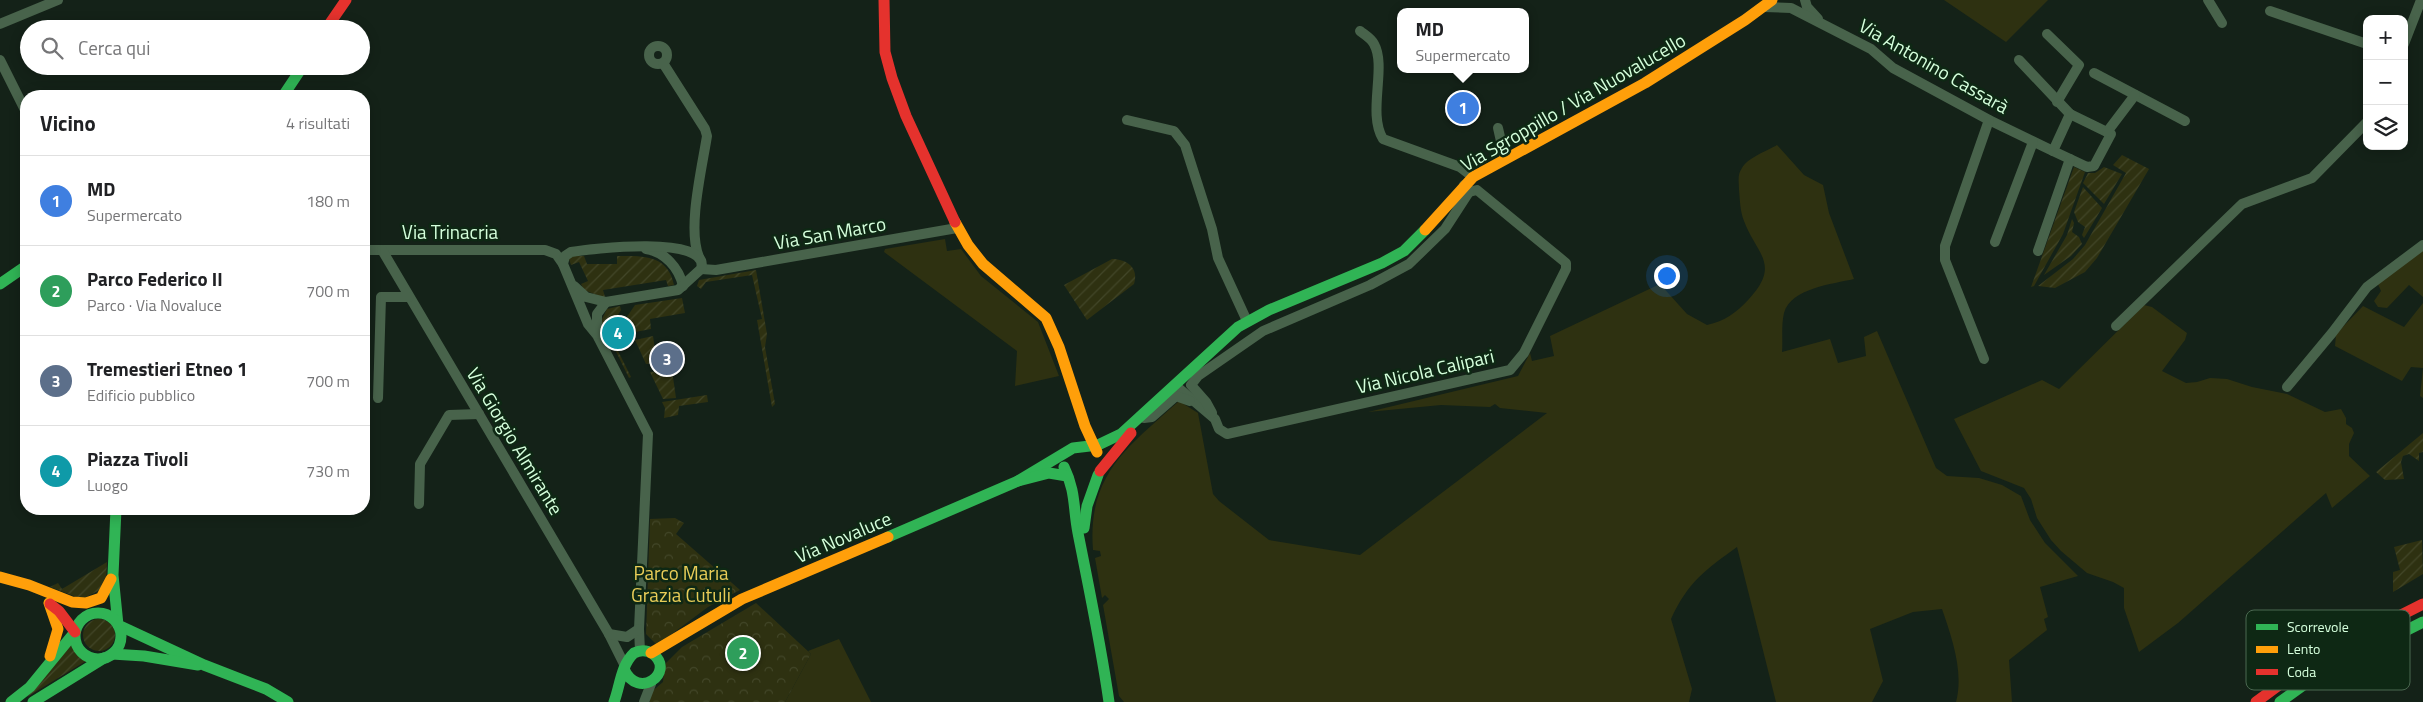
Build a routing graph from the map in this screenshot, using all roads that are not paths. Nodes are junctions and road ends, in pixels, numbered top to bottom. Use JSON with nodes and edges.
{"nodes":[{"id":1,"x":58,"y":0,"type":"edge"},
{"id":2,"x":346,"y":0,"type":"edge"},
{"id":3,"x":884,"y":0,"type":"edge"},
{"id":4,"x":1805,"y":0,"type":"edge"},
{"id":5,"x":2208,"y":0,"type":"edge"},
{"id":6,"x":2421,"y":0,"type":"edge"},
{"id":7,"x":1768,"y":4,"type":"edge"},
{"id":8,"x":1790,"y":4,"type":"edge"},
{"id":9,"x":2270,"y":10,"type":"dead end"},
{"id":10,"x":332,"y":20,"type":"edge"},
{"id":11,"x":2222,"y":23,"type":"dead end"},
{"id":12,"x":0,"y":24,"type":"edge"},
{"id":13,"x":1824,"y":25,"type":"junction"},
{"id":14,"x":1360,"y":31,"type":"dead end"},
{"id":15,"x":2047,"y":34,"type":"dead end"},
{"id":16,"x":2408,"y":34,"type":"edge"},
{"id":17,"x":2363,"y":43,"type":"edge"},
{"id":18,"x":0,"y":60,"type":"edge"},
{"id":19,"x":2019,"y":60,"type":"dead end"},
{"id":20,"x":664,"y":63,"type":"dead end"},
{"id":21,"x":2094,"y":73,"type":"dead end"},
{"id":22,"x":296,"y":75,"type":"edge"},
{"id":23,"x":287,"y":90,"type":"edge"},
{"id":24,"x":2135,"y":95,"type":"junction"},
{"id":25,"x":20,"y":100,"type":"edge"},
{"id":26,"x":2057,"y":102,"type":"junction"},
{"id":27,"x":2070,"y":114,"type":"junction"},
{"id":28,"x":1127,"y":120,"type":"dead end"},
{"id":29,"x":1989,"y":120,"type":"junction"},
{"id":30,"x":2185,"y":121,"type":"dead end"},
{"id":31,"x":2363,"y":126,"type":"edge"},
{"id":32,"x":1498,"y":128,"type":"dead end"},
{"id":33,"x":2107,"y":132,"type":"junction"},
{"id":34,"x":2033,"y":142,"type":"junction"},
{"id":35,"x":2053,"y":151,"type":"junction"},
{"id":36,"x":1505,"y":159,"type":"junction"},
{"id":37,"x":2070,"y":159,"type":"junction"},
{"id":38,"x":1469,"y":185,"type":"junction"},
{"id":39,"x":694,"y":225,"type":"junction"},
{"id":40,"x":957,"y":228,"type":"junction"},
{"id":41,"x":1995,"y":242,"type":"dead end"},
{"id":42,"x":2423,"y":244,"type":"edge"},
{"id":43,"x":672,"y":246,"type":"junction"},
{"id":44,"x":640,"y":248,"type":"junction"},
{"id":45,"x":586,"y":249,"type":"junction"},
{"id":46,"x":370,"y":250,"type":"edge"},
{"id":47,"x":382,"y":250,"type":"junction"},
{"id":48,"x":536,"y":250,"type":"junction"},
{"id":49,"x":2038,"y":251,"type":"dead end"},
{"id":50,"x":699,"y":257,"type":"junction"},
{"id":51,"x":563,"y":264,"type":"junction"},
{"id":52,"x":705,"y":269,"type":"junction"},
{"id":53,"x":20,"y":270,"type":"edge"},
{"id":54,"x":0,"y":284,"type":"edge"},
{"id":55,"x":574,"y":286,"type":"junction"},
{"id":56,"x":683,"y":286,"type":"junction"},
{"id":57,"x":409,"y":296,"type":"junction"},
{"id":58,"x":606,"y":302,"type":"junction"},
{"id":59,"x":1247,"y":321,"type":"junction"},
{"id":60,"x":2116,"y":326,"type":"dead end"},
{"id":61,"x":597,"y":335,"type":"junction"},
{"id":62,"x":1984,"y":358,"type":"dead end"},
{"id":63,"x":1195,"y":373,"type":"junction"},
{"id":64,"x":1174,"y":385,"type":"junction"},
{"id":65,"x":2287,"y":387,"type":"dead end"},
{"id":66,"x":378,"y":398,"type":"dead end"},
{"id":67,"x":1074,"y":398,"type":"junction"},
{"id":68,"x":1153,"y":404,"type":"junction"},
{"id":69,"x":1200,"y":406,"type":"junction"},
{"id":70,"x":479,"y":414,"type":"junction"},
{"id":71,"x":1144,"y":418,"type":"junction"},
{"id":72,"x":1215,"y":419,"type":"junction"},
{"id":73,"x":1085,"y":426,"type":"junction"},
{"id":74,"x":1121,"y":434,"type":"junction"},
{"id":75,"x":1093,"y":448,"type":"junction"},
{"id":76,"x":1069,"y":451,"type":"junction"},
{"id":77,"x":1099,"y":473,"type":"junction"},
{"id":78,"x":1069,"y":477,"type":"junction"},
{"id":79,"x":1018,"y":481,"type":"junction"},
{"id":80,"x":419,"y":504,"type":"dead end"},
{"id":81,"x":116,"y":515,"type":"edge"},
{"id":82,"x":1082,"y":542,"type":"junction"},
{"id":83,"x":113,"y":575,"type":"junction"},
{"id":84,"x":0,"y":577,"type":"edge"},
{"id":85,"x":28,"y":586,"type":"junction"},
{"id":86,"x":48,"y":603,"type":"junction"},
{"id":87,"x":2423,"y":604,"type":"edge"},
{"id":88,"x":2410,"y":611,"type":"edge"},
{"id":89,"x":2423,"y":622,"type":"edge"},
{"id":90,"x":118,"y":624,"type":"junction"},
{"id":91,"x":639,"y":629,"type":"junction"},
{"id":92,"x":2410,"y":629,"type":"edge"},
{"id":93,"x":75,"y":632,"type":"junction"},
{"id":94,"x":609,"y":634,"type":"junction"},
{"id":95,"x":686,"y":634,"type":"junction"},
{"id":96,"x":618,"y":650,"type":"junction"},
{"id":97,"x":641,"y":652,"type":"junction"},
{"id":98,"x":108,"y":656,"type":"junction"},
{"id":99,"x":660,"y":664,"type":"junction"},
{"id":100,"x":204,"y":665,"type":"junction"},
{"id":101,"x":45,"y":666,"type":"junction"},
{"id":102,"x":625,"y":668,"type":"junction"},
{"id":103,"x":2272,"y":690,"type":"edge"},
{"id":104,"x":2297,"y":690,"type":"edge"},
{"id":105,"x":635,"y":691,"type":"edge"},
{"id":106,"x":11,"y":702,"type":"edge"},
{"id":107,"x":33,"y":702,"type":"edge"},
{"id":108,"x":288,"y":702,"type":"edge"},
{"id":109,"x":614,"y":702,"type":"edge"},
{"id":110,"x":643,"y":702,"type":"edge"},
{"id":111,"x":1109,"y":702,"type":"edge"},
{"id":112,"x":2256,"y":702,"type":"edge"},
{"id":113,"x":2280,"y":702,"type":"edge"}],
"edges":[{"from":1,"to":12,"type":"street"},
{"from":2,"to":10,"type":"main road"},
{"from":3,"to":40,"type":"main road"},
{"from":4,"to":13,"type":"street"},
{"from":5,"to":11,"type":"street"},
{"from":6,"to":16,"type":"street"},
{"from":7,"to":8,"type":"street"},
{"from":7,"to":36,"type":"main road","name":"Via Sgroppillo / Via Nuovalucello"},
{"from":8,"to":13,"type":"street","name":"Via Antonino Cassarà"},
{"from":9,"to":17,"type":"street"},
{"from":13,"to":29,"type":"street","name":"Via Antonino Cassarà"},
{"from":14,"to":38,"type":"street"},
{"from":15,"to":26,"type":"street"},
{"from":18,"to":25,"type":"street"},
{"from":19,"to":26,"type":"street"},
{"from":20,"to":39,"type":"street"},
{"from":21,"to":24,"type":"street"},
{"from":22,"to":23,"type":"main road"},
{"from":24,"to":30,"type":"street"},
{"from":24,"to":33,"type":"street"},
{"from":26,"to":27,"type":"street"},
{"from":27,"to":33,"type":"street"},
{"from":27,"to":35,"type":"street"},
{"from":28,"to":59,"type":"street"},
{"from":29,"to":34,"type":"street","name":"Via Antonino Cassarà"},
{"from":29,"to":62,"type":"street"},
{"from":31,"to":60,"type":"street"},
{"from":32,"to":36,"type":"street"},
{"from":33,"to":37,"type":"street","name":"Via Antonino Cassarà"},
{"from":34,"to":35,"type":"street","name":"Via Antonino Cassarà"},
{"from":34,"to":41,"type":"street"},
{"from":35,"to":37,"type":"street","name":"Via Antonino Cassarà"},
{"from":36,"to":38,"type":"main road","name":"Via Sgroppillo / Via Nuovalucello"},
{"from":37,"to":49,"type":"street"},
{"from":38,"to":59,"type":"main road","name":"Via Sgroppillo / Via Nuovalucello"},
{"from":38,"to":63,"type":"street"},
{"from":38,"to":72,"type":"street","name":"Via Nicola Calipari"},
{"from":39,"to":43,"type":"street"},
{"from":39,"to":50,"type":"street"},
{"from":40,"to":52,"type":"street","name":"Via San Marco"},
{"from":40,"to":67,"type":"main road"},
{"from":42,"to":65,"type":"street"},
{"from":43,"to":44,"type":"street"},
{"from":43,"to":50,"type":"street"},
{"from":44,"to":45,"type":"street"},
{"from":44,"to":56,"type":"street"},
{"from":45,"to":48,"type":"street"},
{"from":45,"to":51,"type":"street"},
{"from":46,"to":47,"type":"street","name":"Via Trinacria"},
{"from":47,"to":48,"type":"street","name":"Via Trinacria"},
{"from":47,"to":57,"type":"street","name":"Via Giorgio Almirante"},
{"from":48,"to":51,"type":"street"},
{"from":50,"to":52,"type":"street"},
{"from":51,"to":55,"type":"street"},
{"from":52,"to":56,"type":"street"},
{"from":53,"to":54,"type":"main road"},
{"from":55,"to":58,"type":"street"},
{"from":55,"to":61,"type":"street"},
{"from":56,"to":58,"type":"street"},
{"from":57,"to":66,"type":"street"},
{"from":57,"to":70,"type":"street","name":"Via Giorgio Almirante"},
{"from":58,"to":61,"type":"street"},
{"from":59,"to":63,"type":"main road","name":"Via Sgroppillo / Via Nuovalucello"},
{"from":61,"to":91,"type":"street"},
{"from":63,"to":64,"type":"main road","name":"Via Sgroppillo / Via Nuovalucello"},
{"from":63,"to":72,"type":"street"},
{"from":64,"to":68,"type":"main road","name":"Via Sgroppillo / Via Nuovalucello"},
{"from":64,"to":69,"type":"street","name":"Via Nicola Calipari"},
{"from":67,"to":73,"type":"main road"},
{"from":67,"to":76,"type":"main road"},
{"from":68,"to":71,"type":"main road"},
{"from":68,"to":74,"type":"main road"},
{"from":69,"to":71,"type":"street"},
{"from":69,"to":72,"type":"street","name":"Via Nicola Calipari"},
{"from":70,"to":80,"type":"street"},
{"from":70,"to":94,"type":"street","name":"Via Giorgio Almirante"},
{"from":71,"to":77,"type":"main road"},
{"from":73,"to":74,"type":"main road"},
{"from":73,"to":75,"type":"main road"},
{"from":74,"to":75,"type":"main road"},
{"from":75,"to":76,"type":"main road"},
{"from":75,"to":77,"type":"main road"},
{"from":76,"to":78,"type":"main road"},
{"from":76,"to":79,"type":"main road"},
{"from":77,"to":78,"type":"main road"},
{"from":77,"to":82,"type":"main road"},
{"from":78,"to":79,"type":"main road"},
{"from":78,"to":82,"type":"main road"},
{"from":79,"to":95,"type":"main road","name":"Via Novaluce"},
{"from":81,"to":83,"type":"main road"},
{"from":82,"to":111,"type":"main road"},
{"from":83,"to":85,"type":"main road"},
{"from":83,"to":90,"type":"main road"},
{"from":84,"to":85,"type":"main road"},
{"from":85,"to":86,"type":"main road"},
{"from":86,"to":93,"type":"main road"},
{"from":86,"to":101,"type":"main road"},
{"from":87,"to":88,"type":"main road"},
{"from":89,"to":92,"type":"main road"},
{"from":90,"to":93,"type":"main road"},
{"from":90,"to":98,"type":"main road"},
{"from":90,"to":100,"type":"main road"},
{"from":91,"to":94,"type":"street"},
{"from":91,"to":97,"type":"street"},
{"from":93,"to":98,"type":"main road"},
{"from":93,"to":101,"type":"main road"},
{"from":94,"to":96,"type":"street","name":"Via Giorgio Almirante"},
{"from":95,"to":97,"type":"main road"},
{"from":95,"to":99,"type":"main road"},
{"from":96,"to":97,"type":"street"},
{"from":96,"to":102,"type":"street","name":"Via Giorgio Almirante"},
{"from":97,"to":99,"type":"main road"},
{"from":97,"to":102,"type":"main road"},
{"from":98,"to":100,"type":"main road"},
{"from":98,"to":107,"type":"main road"},
{"from":99,"to":105,"type":"main road"},
{"from":100,"to":108,"type":"main road"},
{"from":101,"to":106,"type":"main road"},
{"from":102,"to":105,"type":"main road"},
{"from":102,"to":109,"type":"main road"},
{"from":103,"to":112,"type":"main road"},
{"from":104,"to":113,"type":"main road"},
{"from":105,"to":110,"type":"street"}]}
